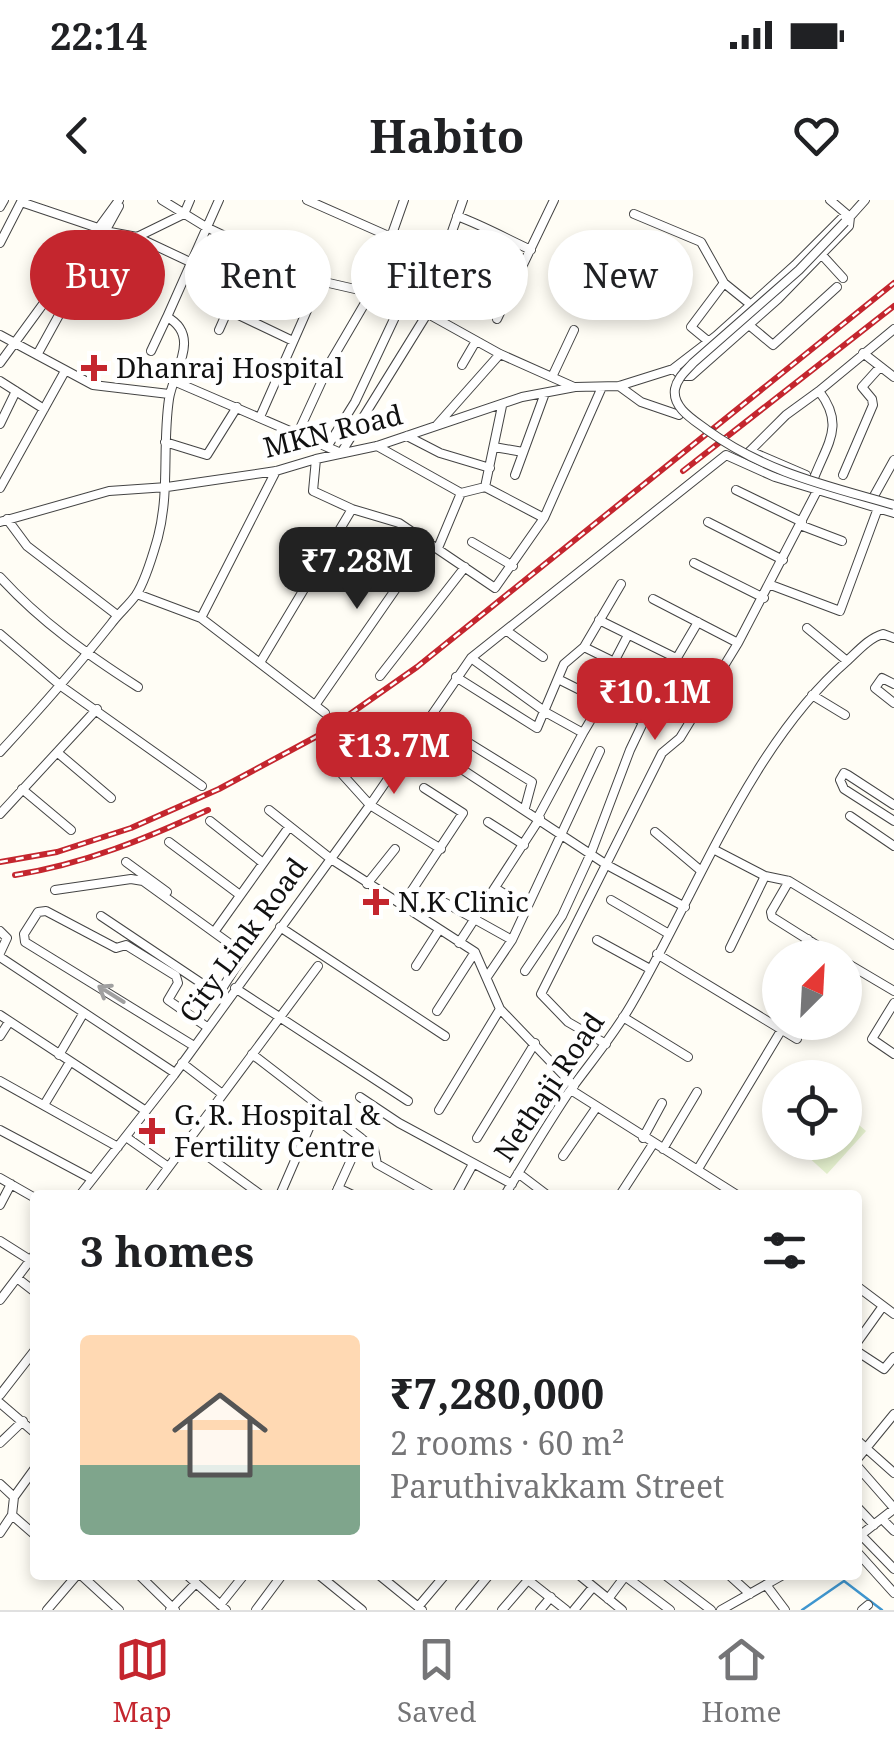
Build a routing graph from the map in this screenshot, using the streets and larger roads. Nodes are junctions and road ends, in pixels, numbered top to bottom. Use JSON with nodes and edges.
{"nodes":[{"id":1,"x":4,"y":200,"type":"edge"},
{"id":2,"x":120,"y":200,"type":"edge"},
{"id":3,"x":162,"y":200,"type":"edge"},
{"id":4,"x":190,"y":200,"type":"edge"},
{"id":5,"x":219,"y":200,"type":"edge"},
{"id":6,"x":307,"y":200,"type":"edge"},
{"id":7,"x":404,"y":200,"type":"edge"},
{"id":8,"x":463,"y":200,"type":"edge"},
{"id":9,"x":553,"y":200,"type":"edge"},
{"id":10,"x":830,"y":200,"type":"edge"},
{"id":11,"x":868,"y":200,"type":"edge"},
{"id":12,"x":0,"y":207,"type":"edge"},
{"id":13,"x":184,"y":214,"type":"junction"},
{"id":14,"x":634,"y":214,"type":"dead end"},
{"id":15,"x":457,"y":216,"type":"junction"},
{"id":16,"x":848,"y":219,"type":"junction"},
{"id":17,"x":206,"y":226,"type":"junction"},
{"id":18,"x":106,"y":230,"type":"joint"},
{"id":19,"x":151,"y":230,"type":"edge"},
{"id":20,"x":204,"y":230,"type":"edge"},
{"id":21,"x":214,"y":230,"type":"edge"},
{"id":22,"x":374,"y":230,"type":"edge"},
{"id":23,"x":395,"y":230,"type":"edge"},
{"id":24,"x":452,"y":230,"type":"edge"},
{"id":25,"x":0,"y":243,"type":"edge"},
{"id":26,"x":531,"y":250,"type":"junction"},
{"id":27,"x":822,"y":255,"type":"junction"},
{"id":28,"x":528,"y":257,"type":"edge"},
{"id":29,"x":185,"y":275,"type":"edge"},
{"id":30,"x":724,"y":283,"type":"junction"},
{"id":31,"x":750,"y":304,"type":"junction"},
{"id":32,"x":168,"y":318,"type":"junction"},
{"id":33,"x":56,"y":320,"type":"edge"},
{"id":34,"x":224,"y":320,"type":"edge"},
{"id":35,"x":249,"y":320,"type":"edge"},
{"id":36,"x":302,"y":320,"type":"edge"},
{"id":37,"x":355,"y":320,"type":"edge"},
{"id":38,"x":394,"y":320,"type":"edge"},
{"id":39,"x":421,"y":320,"type":"edge"},
{"id":40,"x":438,"y":320,"type":"edge"},
{"id":41,"x":749,"y":324,"type":"junction"},
{"id":42,"x":894,"y":328,"type":"edge"},
{"id":43,"x":219,"y":330,"type":"dead end"},
{"id":44,"x":574,"y":330,"type":"dead end"},
{"id":45,"x":0,"y":335,"type":"edge"},
{"id":46,"x":476,"y":340,"type":"junction"},
{"id":47,"x":293,"y":341,"type":"junction"},
{"id":48,"x":708,"y":341,"type":"junction"},
{"id":49,"x":150,"y":352,"type":"dead end"},
{"id":50,"x":863,"y":353,"type":"junction"},
{"id":51,"x":500,"y":354,"type":"junction"},
{"id":52,"x":37,"y":355,"type":"junction"},
{"id":53,"x":0,"y":364,"type":"edge"},
{"id":54,"x":462,"y":365,"type":"dead end"},
{"id":55,"x":880,"y":367,"type":"junction"},
{"id":56,"x":673,"y":369,"type":"junction"},
{"id":57,"x":65,"y":371,"type":"junction"},
{"id":58,"x":552,"y":377,"type":"junction"},
{"id":59,"x":894,"y":378,"type":"edge"},
{"id":60,"x":0,"y":381,"type":"edge"},
{"id":61,"x":176,"y":382,"type":"junction"},
{"id":62,"x":619,"y":386,"type":"junction"},
{"id":63,"x":575,"y":387,"type":"junction"},
{"id":64,"x":602,"y":387,"type":"junction"},
{"id":65,"x":819,"y":391,"type":"junction"},
{"id":66,"x":16,"y":392,"type":"junction"},
{"id":67,"x":545,"y":393,"type":"junction"},
{"id":68,"x":170,"y":394,"type":"junction"},
{"id":69,"x":502,"y":406,"type":"junction"},
{"id":70,"x":237,"y":407,"type":"junction"},
{"id":71,"x":44,"y":409,"type":"junction"},
{"id":72,"x":679,"y":415,"type":"dead end"},
{"id":73,"x":260,"y":417,"type":"junction"},
{"id":74,"x":0,"y":424,"type":"edge"},
{"id":75,"x":436,"y":427,"type":"junction"},
{"id":76,"x":297,"y":435,"type":"junction"},
{"id":77,"x":407,"y":436,"type":"junction"},
{"id":78,"x":164,"y":442,"type":"junction"},
{"id":79,"x":377,"y":446,"type":"junction"},
{"id":80,"x":327,"y":447,"type":"junction"},
{"id":81,"x":494,"y":448,"type":"junction"},
{"id":82,"x":750,"y":451,"type":"junction"},
{"id":83,"x":523,"y":452,"type":"junction"},
{"id":84,"x":340,"y":453,"type":"junction"},
{"id":85,"x":316,"y":458,"type":"junction"},
{"id":86,"x":739,"y":459,"type":"junction"},
{"id":87,"x":894,"y":460,"type":"edge"},
{"id":88,"x":490,"y":468,"type":"junction"},
{"id":89,"x":276,"y":471,"type":"junction"},
{"id":90,"x":515,"y":475,"type":"dead end"},
{"id":91,"x":843,"y":475,"type":"dead end"},
{"id":92,"x":814,"y":478,"type":"junction"},
{"id":93,"x":167,"y":487,"type":"junction"},
{"id":94,"x":485,"y":487,"type":"junction"},
{"id":95,"x":0,"y":488,"type":"edge"},
{"id":96,"x":736,"y":490,"type":"dead end"},
{"id":97,"x":818,"y":490,"type":"junction"},
{"id":98,"x":460,"y":493,"type":"junction"},
{"id":99,"x":874,"y":496,"type":"junction"},
{"id":100,"x":894,"y":507,"type":"edge"},
{"id":101,"x":878,"y":508,"type":"junction"},
{"id":102,"x":352,"y":509,"type":"junction"},
{"id":103,"x":544,"y":518,"type":"junction"},
{"id":104,"x":3,"y":519,"type":"edge"},
{"id":105,"x":708,"y":522,"type":"dead end"},
{"id":106,"x":801,"y":524,"type":"junction"},
{"id":107,"x":429,"y":541,"type":"junction"},
{"id":108,"x":842,"y":541,"type":"dead end"},
{"id":109,"x":472,"y":542,"type":"dead end"},
{"id":110,"x":438,"y":548,"type":"junction"},
{"id":111,"x":783,"y":560,"type":"junction"},
{"id":112,"x":694,"y":563,"type":"dead end"},
{"id":113,"x":513,"y":566,"type":"junction"},
{"id":114,"x":465,"y":568,"type":"junction"},
{"id":115,"x":0,"y":577,"type":"edge"},
{"id":116,"x":621,"y":584,"type":"dead end"},
{"id":117,"x":771,"y":584,"type":"junction"},
{"id":118,"x":137,"y":594,"type":"junction"},
{"id":119,"x":764,"y":598,"type":"junction"},
{"id":120,"x":653,"y":599,"type":"dead end"},
{"id":121,"x":117,"y":615,"type":"junction"},
{"id":122,"x":200,"y":618,"type":"junction"},
{"id":123,"x":599,"y":620,"type":"junction"},
{"id":124,"x":698,"y":622,"type":"junction"},
{"id":125,"x":806,"y":628,"type":"dead end"},
{"id":126,"x":507,"y":631,"type":"junction"},
{"id":127,"x":628,"y":635,"type":"junction"},
{"id":128,"x":1,"y":637,"type":"edge"},
{"id":129,"x":894,"y":638,"type":"edge"},
{"id":130,"x":738,"y":643,"type":"junction"},
{"id":131,"x":584,"y":648,"type":"junction"},
{"id":132,"x":86,"y":654,"type":"junction"},
{"id":133,"x":543,"y":657,"type":"dead end"},
{"id":134,"x":472,"y":658,"type":"junction"},
{"id":135,"x":676,"y":658,"type":"junction"},
{"id":136,"x":847,"y":661,"type":"junction"},
{"id":137,"x":261,"y":662,"type":"junction"},
{"id":138,"x":614,"y":662,"type":"junction"},
{"id":139,"x":835,"y":672,"type":"junction"},
{"id":140,"x":380,"y":676,"type":"dead end"},
{"id":141,"x":456,"y":678,"type":"junction"},
{"id":142,"x":558,"y":679,"type":"junction"},
{"id":143,"x":846,"y":681,"type":"dead end"},
{"id":144,"x":894,"y":684,"type":"edge"},
{"id":145,"x":662,"y":685,"type":"junction"},
{"id":146,"x":61,"y":686,"type":"junction"},
{"id":147,"x":138,"y":687,"type":"dead end"},
{"id":148,"x":812,"y":695,"type":"junction"},
{"id":149,"x":602,"y":701,"type":"junction"},
{"id":150,"x":894,"y":703,"type":"edge"},
{"id":151,"x":316,"y":704,"type":"junction"},
{"id":152,"x":97,"y":709,"type":"junction"},
{"id":153,"x":546,"y":711,"type":"junction"},
{"id":154,"x":325,"y":713,"type":"dead end"},
{"id":155,"x":846,"y":716,"type":"dead end"},
{"id":156,"x":430,"y":719,"type":"junction"},
{"id":157,"x":644,"y":722,"type":"junction"},
{"id":158,"x":583,"y":734,"type":"junction"},
{"id":159,"x":416,"y":739,"type":"junction"},
{"id":160,"x":600,"y":751,"type":"dead end"},
{"id":161,"x":0,"y":752,"type":"edge"},
{"id":162,"x":58,"y":753,"type":"junction"},
{"id":163,"x":332,"y":764,"type":"dead end"},
{"id":164,"x":202,"y":786,"type":"dead end"},
{"id":165,"x":424,"y":788,"type":"dead end"},
{"id":166,"x":22,"y":789,"type":"junction"},
{"id":167,"x":111,"y":798,"type":"dead end"},
{"id":168,"x":370,"y":805,"type":"junction"},
{"id":169,"x":894,"y":805,"type":"edge"},
{"id":170,"x":525,"y":808,"type":"junction"},
{"id":171,"x":269,"y":810,"type":"dead end"},
{"id":172,"x":0,"y":814,"type":"edge"},
{"id":173,"x":850,"y":816,"type":"dead end"},
{"id":174,"x":539,"y":817,"type":"junction"},
{"id":175,"x":210,"y":821,"type":"dead end"},
{"id":176,"x":894,"y":821,"type":"edge"},
{"id":177,"x":488,"y":822,"type":"dead end"},
{"id":178,"x":289,"y":827,"type":"junction"},
{"id":179,"x":71,"y":830,"type":"dead end"},
{"id":180,"x":656,"y":832,"type":"dead end"},
{"id":181,"x":563,"y":834,"type":"junction"},
{"id":182,"x":169,"y":842,"type":"dead end"},
{"id":183,"x":524,"y":845,"type":"junction"},
{"id":184,"x":894,"y":846,"type":"edge"},
{"id":185,"x":713,"y":848,"type":"junction"},
{"id":186,"x":395,"y":849,"type":"dead end"},
{"id":187,"x":441,"y":849,"type":"junction"},
{"id":188,"x":591,"y":853,"type":"junction"},
{"id":189,"x":331,"y":859,"type":"junction"},
{"id":190,"x":126,"y":862,"type":"dead end"},
{"id":191,"x":263,"y":864,"type":"junction"},
{"id":192,"x":608,"y":865,"type":"junction"},
{"id":193,"x":700,"y":870,"type":"junction"},
{"id":194,"x":765,"y":876,"type":"junction"},
{"id":195,"x":789,"y":881,"type":"junction"},
{"id":196,"x":367,"y":884,"type":"junction"},
{"id":197,"x":496,"y":888,"type":"junction"},
{"id":198,"x":54,"y":890,"type":"dead end"},
{"id":199,"x":240,"y":895,"type":"junction"},
{"id":200,"x":611,"y":900,"type":"dead end"},
{"id":201,"x":442,"y":901,"type":"dead end"},
{"id":202,"x":401,"y":907,"type":"junction"},
{"id":203,"x":525,"y":907,"type":"junction"},
{"id":204,"x":685,"y":907,"type":"junction"},
{"id":205,"x":101,"y":916,"type":"dead end"},
{"id":206,"x":474,"y":918,"type":"junction"},
{"id":207,"x":280,"y":926,"type":"junction"},
{"id":208,"x":217,"y":928,"type":"junction"},
{"id":209,"x":439,"y":930,"type":"junction"},
{"id":210,"x":0,"y":931,"type":"edge"},
{"id":211,"x":669,"y":934,"type":"junction"},
{"id":212,"x":512,"y":940,"type":"junction"},
{"id":213,"x":597,"y":940,"type":"dead end"},
{"id":214,"x":808,"y":940,"type":"edge"},
{"id":215,"x":459,"y":942,"type":"junction"},
{"id":216,"x":894,"y":945,"type":"edge"},
{"id":217,"x":730,"y":948,"type":"dead end"},
{"id":218,"x":475,"y":952,"type":"junction"},
{"id":219,"x":657,"y":954,"type":"junction"},
{"id":220,"x":257,"y":957,"type":"junction"},
{"id":221,"x":1,"y":960,"type":"edge"},
{"id":222,"x":318,"y":966,"type":"dead end"},
{"id":223,"x":416,"y":966,"type":"dead end"},
{"id":224,"x":650,"y":969,"type":"junction"},
{"id":225,"x":525,"y":971,"type":"dead end"},
{"id":226,"x":862,"y":972,"type":"edge"},
{"id":227,"x":487,"y":977,"type":"junction"},
{"id":228,"x":234,"y":988,"type":"junction"},
{"id":229,"x":894,"y":991,"type":"edge"},
{"id":230,"x":222,"y":997,"type":"junction"},
{"id":231,"x":894,"y":1003,"type":"edge"},
{"id":232,"x":500,"y":1009,"type":"junction"},
{"id":233,"x":437,"y":1011,"type":"dead end"},
{"id":234,"x":0,"y":1014,"type":"edge"},
{"id":235,"x":84,"y":1014,"type":"junction"},
{"id":236,"x":280,"y":1017,"type":"junction"},
{"id":237,"x":623,"y":1017,"type":"junction"},
{"id":238,"x":762,"y":1017,"type":"edge"},
{"id":239,"x":9,"y":1022,"type":"junction"},
{"id":240,"x":206,"y":1027,"type":"junction"},
{"id":241,"x":0,"y":1036,"type":"edge"},
{"id":242,"x":446,"y":1036,"type":"dead end"},
{"id":243,"x":776,"y":1040,"type":"edge"},
{"id":244,"x":536,"y":1043,"type":"junction"},
{"id":245,"x":606,"y":1044,"type":"junction"},
{"id":246,"x":194,"y":1046,"type":"junction"},
{"id":247,"x":252,"y":1054,"type":"junction"},
{"id":248,"x":894,"y":1054,"type":"edge"},
{"id":249,"x":59,"y":1055,"type":"junction"},
{"id":250,"x":688,"y":1058,"type":"dead end"},
{"id":251,"x":70,"y":1062,"type":"junction"},
{"id":252,"x":182,"y":1063,"type":"junction"},
{"id":253,"x":175,"y":1074,"type":"junction"},
{"id":254,"x":0,"y":1081,"type":"edge"},
{"id":255,"x":572,"y":1088,"type":"junction"},
{"id":256,"x":696,"y":1092,"type":"dead end"},
{"id":257,"x":221,"y":1093,"type":"junction"},
{"id":258,"x":360,"y":1097,"type":"dead end"},
{"id":259,"x":408,"y":1101,"type":"dead end"},
{"id":260,"x":662,"y":1103,"type":"dead end"},
{"id":261,"x":44,"y":1105,"type":"junction"},
{"id":262,"x":319,"y":1105,"type":"junction"},
{"id":263,"x":596,"y":1108,"type":"junction"},
{"id":264,"x":439,"y":1110,"type":"dead end"},
{"id":265,"x":146,"y":1111,"type":"junction"},
{"id":266,"x":0,"y":1130,"type":"edge"},
{"id":267,"x":126,"y":1137,"type":"junction"},
{"id":268,"x":361,"y":1138,"type":"junction"},
{"id":269,"x":477,"y":1138,"type":"dead end"},
{"id":270,"x":644,"y":1138,"type":"junction"},
{"id":271,"x":187,"y":1141,"type":"junction"},
{"id":272,"x":654,"y":1144,"type":"junction"},
{"id":273,"x":118,"y":1147,"type":"junction"},
{"id":274,"x":663,"y":1150,"type":"junction"},
{"id":275,"x":563,"y":1156,"type":"dead end"},
{"id":276,"x":473,"y":1164,"type":"junction"},
{"id":277,"x":167,"y":1166,"type":"junction"},
{"id":278,"x":698,"y":1169,"type":"junction"},
{"id":279,"x":518,"y":1173,"type":"junction"},
{"id":280,"x":0,"y":1178,"type":"edge"},
{"id":281,"x":92,"y":1179,"type":"junction"},
{"id":282,"x":12,"y":1184,"type":"junction"},
{"id":283,"x":512,"y":1184,"type":"junction"},
{"id":284,"x":84,"y":1190,"type":"edge"},
{"id":285,"x":155,"y":1190,"type":"edge"},
{"id":286,"x":255,"y":1190,"type":"edge"},
{"id":287,"x":282,"y":1190,"type":"edge"},
{"id":288,"x":337,"y":1190,"type":"edge"},
{"id":289,"x":423,"y":1190,"type":"edge"},
{"id":290,"x":459,"y":1190,"type":"edge"},
{"id":291,"x":508,"y":1190,"type":"edge"},
{"id":292,"x":540,"y":1190,"type":"edge"},
{"id":293,"x":623,"y":1190,"type":"edge"},
{"id":294,"x":729,"y":1190,"type":"edge"},
{"id":295,"x":30,"y":1195,"type":"edge"},
{"id":296,"x":0,"y":1205,"type":"edge"},
{"id":297,"x":0,"y":1241,"type":"edge"},
{"id":298,"x":30,"y":1256,"type":"edge"},
{"id":299,"x":30,"y":1261,"type":"edge"},
{"id":300,"x":16,"y":1278,"type":"junction"},
{"id":301,"x":30,"y":1288,"type":"edge"},
{"id":302,"x":862,"y":1295,"type":"edge"},
{"id":303,"x":0,"y":1300,"type":"edge"},
{"id":304,"x":883,"y":1306,"type":"junction"},
{"id":305,"x":894,"y":1314,"type":"edge"},
{"id":306,"x":862,"y":1335,"type":"edge"},
{"id":307,"x":862,"y":1355,"type":"edge"},
{"id":308,"x":30,"y":1357,"type":"edge"},
{"id":309,"x":894,"y":1357,"type":"edge"},
{"id":310,"x":0,"y":1399,"type":"edge"},
{"id":311,"x":894,"y":1414,"type":"edge"},
{"id":312,"x":22,"y":1421,"type":"junction"},
{"id":313,"x":30,"y":1428,"type":"edge"},
{"id":314,"x":882,"y":1429,"type":"junction"},
{"id":315,"x":894,"y":1438,"type":"edge"},
{"id":316,"x":0,"y":1443,"type":"edge"},
{"id":317,"x":862,"y":1444,"type":"edge"},
{"id":318,"x":866,"y":1447,"type":"junction"},
{"id":319,"x":862,"y":1452,"type":"edge"},
{"id":320,"x":862,"y":1472,"type":"edge"},
{"id":321,"x":894,"y":1472,"type":"edge"},
{"id":322,"x":30,"y":1475,"type":"edge"},
{"id":323,"x":0,"y":1484,"type":"edge"},
{"id":324,"x":14,"y":1497,"type":"junction"},
{"id":325,"x":894,"y":1508,"type":"edge"},
{"id":326,"x":862,"y":1511,"type":"edge"},
{"id":327,"x":12,"y":1515,"type":"junction"},
{"id":328,"x":878,"y":1522,"type":"junction"},
{"id":329,"x":30,"y":1530,"type":"edge"},
{"id":330,"x":894,"y":1531,"type":"edge"},
{"id":331,"x":0,"y":1533,"type":"edge"},
{"id":332,"x":862,"y":1534,"type":"edge"},
{"id":333,"x":862,"y":1539,"type":"edge"},
{"id":334,"x":862,"y":1558,"type":"edge"},
{"id":335,"x":894,"y":1569,"type":"edge"},
{"id":336,"x":75,"y":1580,"type":"edge"},
{"id":337,"x":85,"y":1580,"type":"edge"},
{"id":338,"x":144,"y":1580,"type":"edge"},
{"id":339,"x":193,"y":1580,"type":"edge"},
{"id":340,"x":241,"y":1580,"type":"edge"},
{"id":341,"x":278,"y":1580,"type":"edge"},
{"id":342,"x":332,"y":1580,"type":"edge"},
{"id":343,"x":384,"y":1580,"type":"edge"},
{"id":344,"x":442,"y":1580,"type":"edge"},
{"id":345,"x":485,"y":1580,"type":"edge"},
{"id":346,"x":585,"y":1580,"type":"edge"},
{"id":347,"x":623,"y":1580,"type":"edge"},
{"id":348,"x":631,"y":1580,"type":"edge"},
{"id":349,"x":671,"y":1580,"type":"edge"},
{"id":350,"x":735,"y":1580,"type":"edge"},
{"id":351,"x":776,"y":1580,"type":"edge"},
{"id":352,"x":196,"y":1583,"type":"junction"},
{"id":353,"x":767,"y":1586,"type":"junction"},
{"id":354,"x":593,"y":1587,"type":"junction"},
{"id":355,"x":750,"y":1594,"type":"junction"},
{"id":356,"x":894,"y":1594,"type":"edge"},
{"id":357,"x":550,"y":1597,"type":"junction"},
{"id":358,"x":608,"y":1599,"type":"junction"},
{"id":359,"x":223,"y":1607,"type":"edge"},
{"id":360,"x":53,"y":1608,"type":"edge"},
{"id":361,"x":173,"y":1609,"type":"edge"},
{"id":362,"x":420,"y":1609,"type":"edge"},
{"id":363,"x":119,"y":1610,"type":"edge"},
{"id":364,"x":256,"y":1610,"type":"edge"},
{"id":365,"x":362,"y":1610,"type":"edge"},
{"id":366,"x":460,"y":1610,"type":"edge"},
{"id":367,"x":502,"y":1610,"type":"edge"},
{"id":368,"x":540,"y":1610,"type":"edge"},
{"id":369,"x":570,"y":1610,"type":"edge"},
{"id":370,"x":622,"y":1610,"type":"edge"},
{"id":371,"x":670,"y":1610,"type":"edge"},
{"id":372,"x":710,"y":1610,"type":"edge"},
{"id":373,"x":721,"y":1610,"type":"edge"},
{"id":374,"x":785,"y":1610,"type":"edge"}],
"edges":[{"from":1,"to":12,"type":"street"},
{"from":2,"to":18,"type":"street"},
{"from":2,"to":53,"type":"street"},
{"from":3,"to":13,"type":"street"},
{"from":4,"to":13,"type":"street"},
{"from":5,"to":17,"type":"street"},
{"from":6,"to":22,"type":"street"},
{"from":7,"to":23,"type":"street"},
{"from":8,"to":15,"type":"street"},
{"from":9,"to":26,"type":"street"},
{"from":10,"to":16,"type":"street"},
{"from":11,"to":16,"type":"street","name":"MKN Road"},
{"from":13,"to":17,"type":"street"},
{"from":13,"to":19,"type":"street"},
{"from":14,"to":30,"type":"street"},
{"from":15,"to":24,"type":"street"},
{"from":15,"to":26,"type":"street"},
{"from":16,"to":27,"type":"street","name":"MKN Road"},
{"from":16,"to":31,"type":"street","name":"MKN Road"},
{"from":16,"to":100,"type":"street","bridge":true},
{"from":17,"to":20,"type":"street"},
{"from":17,"to":21,"type":"street"},
{"from":18,"to":25,"type":"street"},
{"from":26,"to":28,"type":"street"},
{"from":27,"to":41,"type":"street","name":"MKN Road"},
{"from":27,"to":41,"type":"street"},
{"from":29,"to":32,"type":"street"},
{"from":30,"to":31,"type":"street"},
{"from":30,"to":48,"type":"street"},
{"from":31,"to":48,"type":"street","name":"MKN Road"},
{"from":32,"to":49,"type":"street"},
{"from":32,"to":61,"type":"street"},
{"from":33,"to":52,"type":"street"},
{"from":34,"to":43,"type":"street"},
{"from":35,"to":47,"type":"street"},
{"from":36,"to":47,"type":"street"},
{"from":37,"to":76,"type":"street"},
{"from":38,"to":80,"type":"street"},
{"from":39,"to":84,"type":"street"},
{"from":40,"to":46,"type":"street"},
{"from":41,"to":56,"type":"street","name":"MKN Road"},
{"from":42,"to":50,"type":"street","name":"City Link Road"},
{"from":44,"to":58,"type":"street"},
{"from":45,"to":52,"type":"street"},
{"from":46,"to":51,"type":"street"},
{"from":46,"to":54,"type":"street"},
{"from":47,"to":73,"type":"street"},
{"from":48,"to":56,"type":"street","name":"MKN Road"},
{"from":50,"to":55,"type":"street"},
{"from":50,"to":65,"type":"street","name":"City Link Road"},
{"from":51,"to":58,"type":"street"},
{"from":51,"to":75,"type":"street"},
{"from":52,"to":57,"type":"street"},
{"from":55,"to":59,"type":"street"},
{"from":55,"to":91,"type":"street"},
{"from":56,"to":62,"type":"street","name":"MKN Road"},
{"from":57,"to":68,"type":"street"},
{"from":57,"to":71,"type":"street"},
{"from":58,"to":63,"type":"street"},
{"from":60,"to":66,"type":"street"},
{"from":61,"to":68,"type":"street"},
{"from":61,"to":70,"type":"street"},
{"from":62,"to":64,"type":"street","name":"MKN Road"},
{"from":62,"to":72,"type":"street"},
{"from":63,"to":64,"type":"street","name":"MKN Road"},
{"from":63,"to":67,"type":"street","name":"MKN Road"},
{"from":64,"to":103,"type":"street"},
{"from":65,"to":82,"type":"street","name":"City Link Road"},
{"from":65,"to":92,"type":"street"},
{"from":66,"to":71,"type":"street"},
{"from":66,"to":74,"type":"street"},
{"from":67,"to":69,"type":"street","name":"MKN Road"},
{"from":67,"to":83,"type":"street"},
{"from":68,"to":78,"type":"street"},
{"from":69,"to":75,"type":"street","name":"MKN Road"},
{"from":69,"to":81,"type":"street"},
{"from":70,"to":73,"type":"street"},
{"from":70,"to":78,"type":"street"},
{"from":71,"to":95,"type":"street"},
{"from":73,"to":76,"type":"street"},
{"from":75,"to":77,"type":"street","name":"MKN Road"},
{"from":76,"to":80,"type":"street"},
{"from":77,"to":79,"type":"street","name":"MKN Road"},
{"from":77,"to":88,"type":"street"},
{"from":78,"to":93,"type":"street"},
{"from":79,"to":84,"type":"street","name":"MKN Road"},
{"from":79,"to":98,"type":"street"},
{"from":80,"to":84,"type":"street"},
{"from":81,"to":83,"type":"street"},
{"from":81,"to":88,"type":"street"},
{"from":82,"to":86,"type":"street","name":"City Link Road"},
{"from":82,"to":92,"type":"street"},
{"from":83,"to":90,"type":"street"},
{"from":84,"to":85,"type":"street","name":"MKN Road"},
{"from":85,"to":89,"type":"street","name":"MKN Road"},
{"from":85,"to":102,"type":"street"},
{"from":86,"to":97,"type":"street"},
{"from":86,"to":126,"type":"street","name":"City Link Road"},
{"from":87,"to":99,"type":"street"},
{"from":88,"to":94,"type":"street"},
{"from":89,"to":93,"type":"street","name":"MKN Road"},
{"from":89,"to":122,"type":"street"},
{"from":92,"to":99,"type":"street"},
{"from":93,"to":104,"type":"street","name":"MKN Road"},
{"from":93,"to":118,"type":"street"},
{"from":94,"to":98,"type":"street"},
{"from":94,"to":103,"type":"street"},
{"from":96,"to":106,"type":"street"},
{"from":97,"to":101,"type":"street"},
{"from":97,"to":106,"type":"street"},
{"from":98,"to":110,"type":"street"},
{"from":99,"to":100,"type":"street"},
{"from":100,"to":101,"type":"street"},
{"from":101,"to":117,"type":"street"},
{"from":102,"to":107,"type":"street"},
{"from":102,"to":137,"type":"street"},
{"from":103,"to":113,"type":"street"},
{"from":104,"to":121,"type":"street"},
{"from":105,"to":111,"type":"street"},
{"from":106,"to":108,"type":"street"},
{"from":106,"to":111,"type":"street"},
{"from":107,"to":110,"type":"street"},
{"from":107,"to":151,"type":"street"},
{"from":109,"to":113,"type":"street"},
{"from":110,"to":114,"type":"street"},
{"from":111,"to":117,"type":"street"},
{"from":112,"to":119,"type":"street"},
{"from":113,"to":114,"type":"street"},
{"from":114,"to":140,"type":"street"},
{"from":115,"to":132,"type":"street"},
{"from":116,"to":123,"type":"street"},
{"from":117,"to":119,"type":"street"},
{"from":118,"to":121,"type":"street"},
{"from":118,"to":122,"type":"street"},
{"from":119,"to":130,"type":"street"},
{"from":120,"to":124,"type":"street"},
{"from":121,"to":132,"type":"street"},
{"from":122,"to":137,"type":"street"},
{"from":123,"to":127,"type":"street"},
{"from":123,"to":131,"type":"street"},
{"from":124,"to":130,"type":"street"},
{"from":124,"to":135,"type":"street"},
{"from":125,"to":136,"type":"street"},
{"from":126,"to":133,"type":"street"},
{"from":126,"to":134,"type":"street","name":"City Link Road"},
{"from":127,"to":135,"type":"street"},
{"from":127,"to":138,"type":"street"},
{"from":128,"to":146,"type":"street"},
{"from":129,"to":136,"type":"street","name":"Nethaji Road"},
{"from":130,"to":192,"type":"street"},
{"from":131,"to":138,"type":"street"},
{"from":131,"to":142,"type":"street"},
{"from":132,"to":146,"type":"street"},
{"from":132,"to":147,"type":"street"},
{"from":134,"to":141,"type":"street","name":"City Link Road"},
{"from":134,"to":153,"type":"street"},
{"from":135,"to":145,"type":"street"},
{"from":136,"to":139,"type":"street","name":"Nethaji Road"},
{"from":137,"to":151,"type":"street"},
{"from":138,"to":145,"type":"street"},
{"from":139,"to":143,"type":"street"},
{"from":139,"to":148,"type":"street","name":"Nethaji Road"},
{"from":141,"to":153,"type":"street"},
{"from":141,"to":156,"type":"street","name":"City Link Road"},
{"from":142,"to":149,"type":"street"},
{"from":142,"to":153,"type":"street"},
{"from":144,"to":150,"type":"street"},
{"from":145,"to":157,"type":"street"},
{"from":146,"to":152,"type":"street"},
{"from":146,"to":161,"type":"street"},
{"from":148,"to":155,"type":"street"},
{"from":148,"to":185,"type":"street","name":"Nethaji Road"},
{"from":149,"to":157,"type":"street"},
{"from":149,"to":158,"type":"street"},
{"from":151,"to":154,"type":"street"},
{"from":152,"to":162,"type":"street"},
{"from":152,"to":164,"type":"street"},
{"from":153,"to":158,"type":"street"},
{"from":156,"to":159,"type":"street","name":"City Link Road"},
{"from":156,"to":170,"type":"street"},
{"from":157,"to":188,"type":"street"},
{"from":158,"to":174,"type":"street"},
{"from":159,"to":168,"type":"street","name":"City Link Road"},
{"from":159,"to":170,"type":"street"},
{"from":160,"to":181,"type":"street"},
{"from":162,"to":166,"type":"street"},
{"from":162,"to":167,"type":"street"},
{"from":163,"to":168,"type":"street"},
{"from":165,"to":187,"type":"street"},
{"from":166,"to":172,"type":"street"},
{"from":166,"to":179,"type":"street"},
{"from":168,"to":187,"type":"street"},
{"from":168,"to":189,"type":"street","name":"City Link Road"},
{"from":169,"to":176,"type":"street"},
{"from":170,"to":174,"type":"street"},
{"from":171,"to":178,"type":"street"},
{"from":173,"to":184,"type":"street"},
{"from":174,"to":181,"type":"street"},
{"from":174,"to":183,"type":"street"},
{"from":175,"to":191,"type":"street"},
{"from":177,"to":183,"type":"street"},
{"from":178,"to":189,"type":"street"},
{"from":178,"to":191,"type":"street"},
{"from":180,"to":193,"type":"street"},
{"from":181,"to":188,"type":"street"},
{"from":181,"to":203,"type":"street"},
{"from":182,"to":199,"type":"street"},
{"from":183,"to":197,"type":"street"},
{"from":185,"to":193,"type":"street","name":"Nethaji Road"},
{"from":185,"to":194,"type":"street"},
{"from":186,"to":196,"type":"street"},
{"from":187,"to":202,"type":"street"},
{"from":188,"to":192,"type":"street"},
{"from":188,"to":225,"type":"street"},
{"from":189,"to":196,"type":"street"},
{"from":189,"to":207,"type":"street","name":"City Link Road"},
{"from":190,"to":208,"type":"street"},
{"from":191,"to":199,"type":"street"},
{"from":192,"to":204,"type":"street"},
{"from":192,"to":245,"type":"street"},
{"from":193,"to":204,"type":"street","name":"Nethaji Road"},
{"from":194,"to":195,"type":"street"},
{"from":194,"to":217,"type":"street"},
{"from":195,"to":214,"type":"street"},
{"from":195,"to":216,"type":"street"},
{"from":196,"to":202,"type":"street"},
{"from":197,"to":203,"type":"street"},
{"from":197,"to":206,"type":"street"},
{"from":198,"to":230,"type":"street"},
{"from":199,"to":208,"type":"street"},
{"from":200,"to":211,"type":"street"},
{"from":201,"to":206,"type":"street"},
{"from":202,"to":209,"type":"street"},
{"from":203,"to":212,"type":"street"},
{"from":204,"to":211,"type":"street","name":"Nethaji Road"},
{"from":205,"to":230,"type":"street"},
{"from":206,"to":212,"type":"street"},
{"from":206,"to":215,"type":"street"},
{"from":207,"to":220,"type":"street","name":"City Link Road"},
{"from":207,"to":242,"type":"street"},
{"from":208,"to":220,"type":"street"},
{"from":209,"to":215,"type":"street"},
{"from":209,"to":223,"type":"street"},
{"from":210,"to":221,"type":"street"},
{"from":211,"to":219,"type":"street","name":"Nethaji Road"},
{"from":212,"to":227,"type":"street"},
{"from":213,"to":224,"type":"street"},
{"from":215,"to":218,"type":"street"},
{"from":218,"to":227,"type":"street"},
{"from":218,"to":233,"type":"street"},
{"from":219,"to":224,"type":"street","name":"Nethaji Road"},
{"from":219,"to":238,"type":"street"},
{"from":220,"to":228,"type":"street","name":"City Link Road"},
{"from":221,"to":235,"type":"street"},
{"from":222,"to":236,"type":"street"},
{"from":224,"to":237,"type":"street","name":"Nethaji Road"},
{"from":226,"to":229,"type":"street"},
{"from":227,"to":232,"type":"street"},
{"from":228,"to":230,"type":"street","name":"City Link Road"},
{"from":228,"to":236,"type":"street"},
{"from":230,"to":240,"type":"street","name":"City Link Road"},
{"from":231,"to":248,"type":"street"},
{"from":232,"to":244,"type":"street"},
{"from":232,"to":264,"type":"street"},
{"from":234,"to":239,"type":"street"},
{"from":235,"to":249,"type":"street"},
{"from":235,"to":253,"type":"street"},
{"from":236,"to":247,"type":"street"},
{"from":236,"to":259,"type":"street"},
{"from":237,"to":245,"type":"street","name":"Nethaji Road"},
{"from":237,"to":250,"type":"street"},
{"from":239,"to":241,"type":"street"},
{"from":239,"to":249,"type":"street"},
{"from":240,"to":246,"type":"street","name":"City Link Road"},
{"from":246,"to":240,"type":"street","one_way":true},
{"from":243,"to":278,"type":"street"},
{"from":244,"to":255,"type":"street"},
{"from":244,"to":269,"type":"street"},
{"from":245,"to":255,"type":"street","name":"Nethaji Road"},
{"from":246,"to":252,"type":"street","name":"City Link Road"},
{"from":247,"to":257,"type":"street"},
{"from":247,"to":262,"type":"street"},
{"from":249,"to":251,"type":"street"},
{"from":251,"to":261,"type":"street"},
{"from":251,"to":265,"type":"street"},
{"from":252,"to":253,"type":"street","name":"City Link Road"},
{"from":252,"to":257,"type":"street"},
{"from":253,"to":265,"type":"street","name":"City Link Road"},
{"from":254,"to":261,"type":"street"},
{"from":255,"to":263,"type":"street"},
{"from":255,"to":279,"type":"street","name":"Nethaji Road"},
{"from":256,"to":274,"type":"street"},
{"from":257,"to":271,"type":"street"},
{"from":258,"to":276,"type":"street"},
{"from":260,"to":270,"type":"street"},
{"from":261,"to":273,"type":"street"},
{"from":262,"to":268,"type":"street"},
{"from":262,"to":287,"type":"street"},
{"from":263,"to":270,"type":"street"},
{"from":263,"to":275,"type":"street"},
{"from":265,"to":267,"type":"street","name":"City Link Road"},
{"from":266,"to":281,"type":"street"},
{"from":267,"to":273,"type":"street","name":"City Link Road"},
{"from":267,"to":277,"type":"street"},
{"from":268,"to":288,"type":"street"},
{"from":268,"to":289,"type":"street"},
{"from":270,"to":272,"type":"street"},
{"from":271,"to":277,"type":"street"},
{"from":271,"to":286,"type":"street"},
{"from":272,"to":274,"type":"street"},
{"from":272,"to":293,"type":"street"},
{"from":273,"to":281,"type":"street","name":"City Link Road"},
{"from":274,"to":278,"type":"street"},
{"from":276,"to":283,"type":"street"},
{"from":276,"to":290,"type":"street"},
{"from":277,"to":285,"type":"street"},
{"from":278,"to":294,"type":"street"},
{"from":279,"to":283,"type":"street","name":"Nethaji Road"},
{"from":279,"to":292,"type":"street"},
{"from":280,"to":282,"type":"street"},
{"from":281,"to":284,"type":"street","name":"City Link Road"},
{"from":282,"to":295,"type":"street"},
{"from":282,"to":296,"type":"street"},
{"from":283,"to":291,"type":"street","name":"Nethaji Road"},
{"from":297,"to":298,"type":"street"},
{"from":299,"to":300,"type":"street"},
{"from":300,"to":301,"type":"street"},
{"from":300,"to":303,"type":"street"},
{"from":302,"to":304,"type":"street"},
{"from":304,"to":305,"type":"street"},
{"from":304,"to":306,"type":"street"},
{"from":307,"to":309,"type":"street"},
{"from":308,"to":310,"type":"street"},
{"from":310,"to":312,"type":"street"},
{"from":311,"to":314,"type":"street"},
{"from":312,"to":313,"type":"street"},
{"from":312,"to":316,"type":"street"},
{"from":314,"to":315,"type":"street"},
{"from":314,"to":318,"type":"street"},
{"from":317,"to":318,"type":"street"},
{"from":318,"to":319,"type":"street"},
{"from":318,"to":321,"type":"street"},
{"from":320,"to":325,"type":"street"},
{"from":322,"to":324,"type":"street"},
{"from":323,"to":324,"type":"street"},
{"from":324,"to":327,"type":"street"},
{"from":325,"to":328,"type":"street"},
{"from":326,"to":328,"type":"street"},
{"from":327,"to":329,"type":"street"},
{"from":327,"to":331,"type":"street"},
{"from":328,"to":330,"type":"street"},
{"from":328,"to":332,"type":"street"},
{"from":333,"to":335,"type":"street"},
{"from":334,"to":356,"type":"street"},
{"from":336,"to":360,"type":"street"},
{"from":337,"to":363,"type":"street"},
{"from":338,"to":361,"type":"street"},
{"from":339,"to":352,"type":"street"},
{"from":340,"to":359,"type":"street"},
{"from":341,"to":364,"type":"street"},
{"from":342,"to":365,"type":"street"},
{"from":343,"to":362,"type":"street"},
{"from":344,"to":362,"type":"street"},
{"from":345,"to":366,"type":"street"},
{"from":346,"to":354,"type":"street"},
{"from":347,"to":358,"type":"street"},
{"from":348,"to":371,"type":"street"},
{"from":349,"to":372,"type":"street"},
{"from":350,"to":355,"type":"street"},
{"from":351,"to":353,"type":"street"},
{"from":352,"to":359,"type":"street"},
{"from":352,"to":361,"type":"street"},
{"from":353,"to":355,"type":"street"},
{"from":353,"to":374,"type":"street"},
{"from":354,"to":358,"type":"street"},
{"from":354,"to":369,"type":"street"},
{"from":355,"to":373,"type":"street"},
{"from":357,"to":367,"type":"street"},
{"from":357,"to":368,"type":"street"},
{"from":357,"to":369,"type":"street"},
{"from":358,"to":370,"type":"street"}]}
